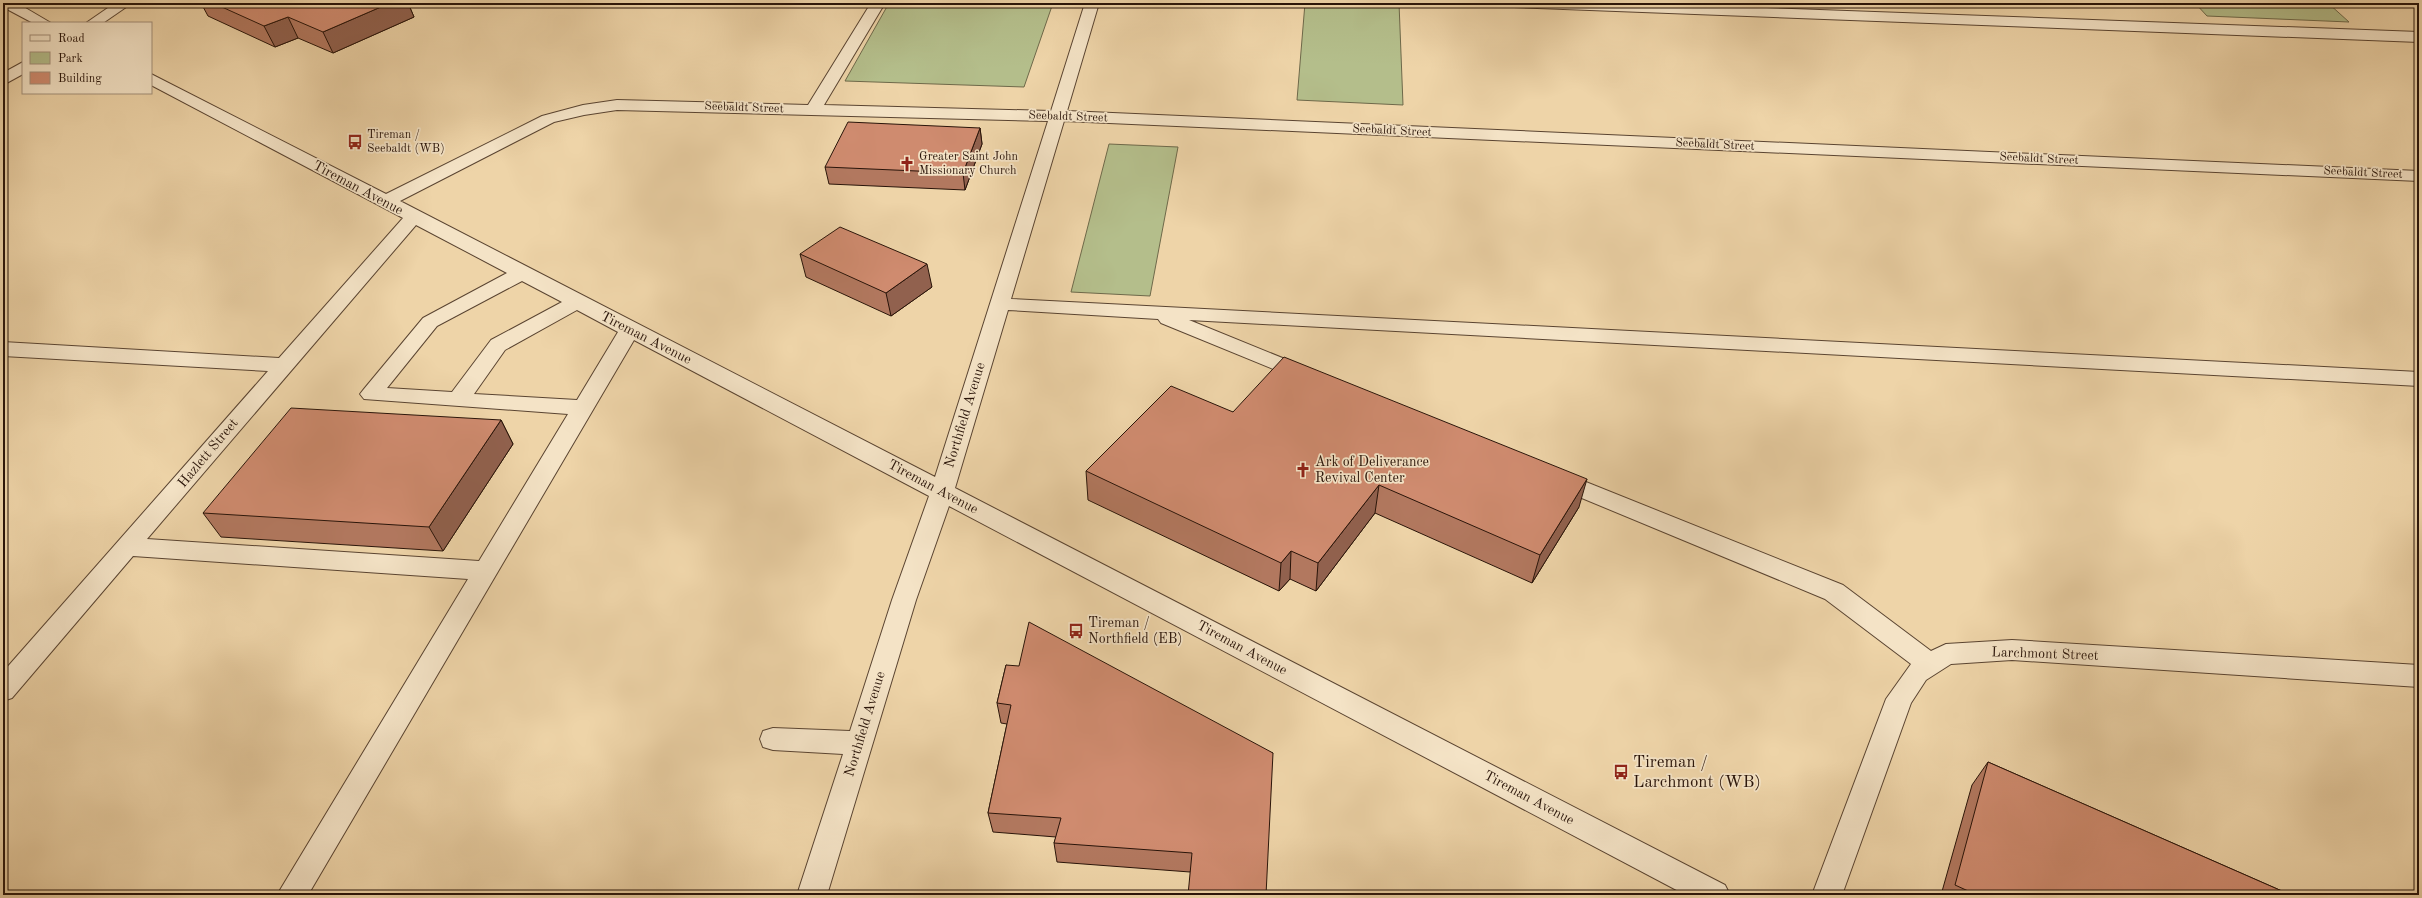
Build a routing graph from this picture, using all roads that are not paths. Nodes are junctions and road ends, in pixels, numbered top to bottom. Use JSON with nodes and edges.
{"nodes":[{"id":1,"x":6,"y":3,"type":"edge"},
{"id":2,"x":125,"y":3,"type":"edge"},
{"id":3,"x":878,"y":3,"type":"edge"},
{"id":4,"x":1092,"y":3,"type":"edge"},
{"id":5,"x":1514,"y":3,"type":"edge"},
{"id":6,"x":42,"y":22,"type":"edge"},
{"id":7,"x":95,"y":22,"type":"edge"},
{"id":8,"x":2419,"y":37,"type":"edge"},
{"id":9,"x":22,"y":68,"type":"edge"},
{"id":10,"x":3,"y":80,"type":"edge"},
{"id":11,"x":152,"y":80,"type":"edge"},
{"id":12,"x":813,"y":110,"type":"junction"},
{"id":13,"x":1059,"y":116,"type":"junction"},
{"id":14,"x":2419,"y":176,"type":"edge"},
{"id":15,"x":385,"y":202,"type":"junction"},
{"id":16,"x":414,"y":217,"type":"junction"},
{"id":17,"x":522,"y":273,"type":"junction"},
{"id":18,"x":576,"y":302,"type":"junction"},
{"id":19,"x":1000,"y":304,"type":"junction"},
{"id":20,"x":1152,"y":312,"type":"junction"},
{"id":21,"x":630,"y":330,"type":"junction"},
{"id":22,"x":3,"y":349,"type":"edge"},
{"id":23,"x":283,"y":365,"type":"junction"},
{"id":24,"x":2419,"y":379,"type":"edge"},
{"id":25,"x":1321,"y":381,"type":"edge"},
{"id":26,"x":458,"y":400,"type":"junction"},
{"id":27,"x":583,"y":408,"type":"junction"},
{"id":28,"x":1533,"y":469,"type":"edge"},
{"id":29,"x":942,"y":492,"type":"junction"},
{"id":30,"x":129,"y":547,"type":"junction"},
{"id":31,"x":486,"y":571,"type":"junction"},
{"id":32,"x":1931,"y":665,"type":"junction"},
{"id":33,"x":2419,"y":676,"type":"edge"},
{"id":34,"x":3,"y":690,"type":"edge"},
{"id":35,"x":773,"y":739,"type":"dead end"},
{"id":36,"x":860,"y":743,"type":"junction"},
{"id":37,"x":292,"y":895,"type":"edge"},
{"id":38,"x":812,"y":895,"type":"edge"},
{"id":39,"x":1715,"y":895,"type":"edge"},
{"id":40,"x":1827,"y":895,"type":"edge"}],
"edges":[{"from":1,"to":6,"type":"street"},
{"from":2,"to":7,"type":"street"},
{"from":3,"to":12,"type":"street"},
{"from":4,"to":13,"type":"street","name":"Northfield Avenue"},
{"from":5,"to":8,"type":"street"},
{"from":9,"to":10,"type":"street"},
{"from":11,"to":15,"type":"street","name":"Tireman Avenue"},
{"from":12,"to":13,"type":"street","name":"Seebaldt Street"},
{"from":12,"to":15,"type":"street","name":"Seebaldt Street"},
{"from":13,"to":14,"type":"street","name":"Seebaldt Street"},
{"from":13,"to":19,"type":"street","name":"Northfield Avenue"},
{"from":15,"to":16,"type":"street","name":"Tireman Avenue"},
{"from":16,"to":17,"type":"street","name":"Tireman Avenue"},
{"from":16,"to":23,"type":"street","name":"Hazlett Street"},
{"from":17,"to":18,"type":"street","name":"Tireman Avenue"},
{"from":17,"to":26,"type":"street"},
{"from":18,"to":21,"type":"street","name":"Tireman Avenue"},
{"from":18,"to":26,"type":"street"},
{"from":19,"to":20,"type":"street"},
{"from":19,"to":29,"type":"street","name":"Northfield Avenue"},
{"from":20,"to":24,"type":"street"},
{"from":20,"to":25,"type":"street"},
{"from":21,"to":27,"type":"street"},
{"from":21,"to":29,"type":"street","name":"Tireman Avenue"},
{"from":22,"to":23,"type":"street"},
{"from":23,"to":30,"type":"street","name":"Hazlett Street"},
{"from":26,"to":27,"type":"street"},
{"from":27,"to":31,"type":"street"},
{"from":28,"to":32,"type":"street"},
{"from":29,"to":36,"type":"street","name":"Northfield Avenue"},
{"from":29,"to":39,"type":"street","name":"Tireman Avenue"},
{"from":30,"to":31,"type":"street"},
{"from":30,"to":34,"type":"street","name":"Hazlett Street"},
{"from":31,"to":37,"type":"street"},
{"from":32,"to":33,"type":"street","name":"Larchmont Street"},
{"from":32,"to":40,"type":"street","name":"Larchmont Street"},
{"from":35,"to":36,"type":"street"},
{"from":36,"to":38,"type":"street","name":"Northfield Avenue"}]}
